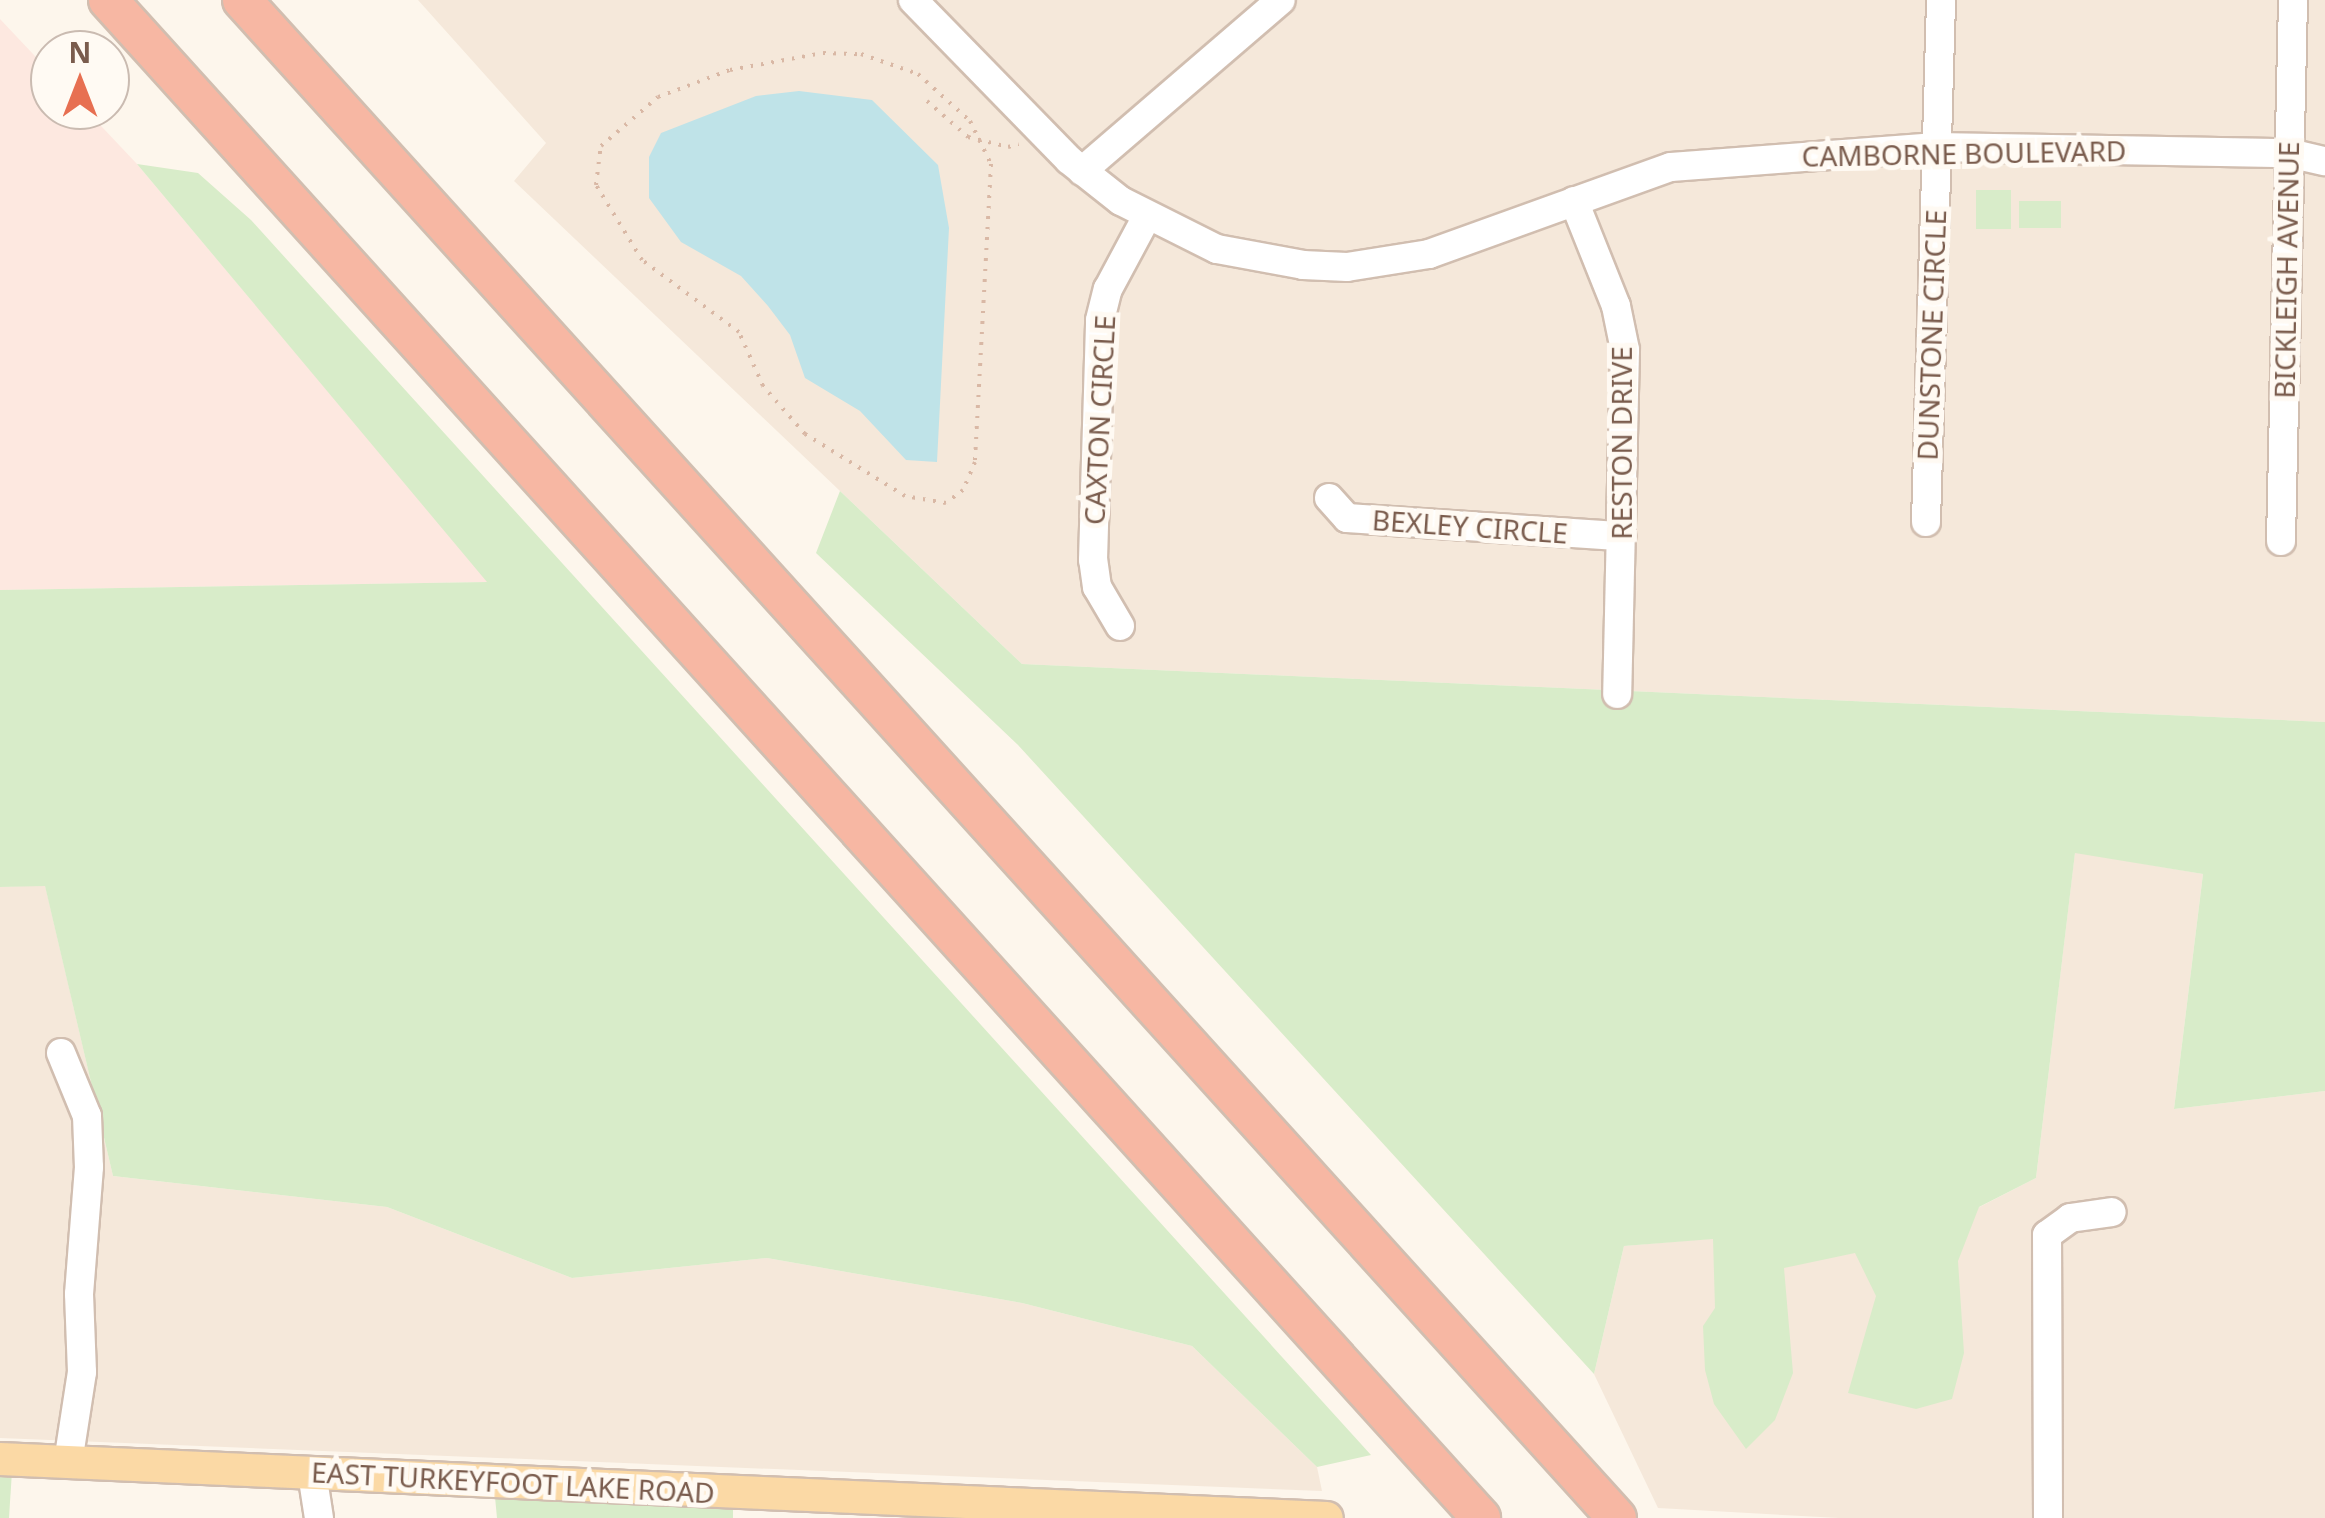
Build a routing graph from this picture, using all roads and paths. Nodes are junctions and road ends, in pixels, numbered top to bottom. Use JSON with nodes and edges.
{"nodes":[{"id":1,"x":108,"y":0,"type":"edge"},
{"id":2,"x":242,"y":0,"type":"edge"},
{"id":3,"x":913,"y":0,"type":"edge"},
{"id":4,"x":1281,"y":0,"type":"edge"},
{"id":5,"x":1941,"y":0,"type":"edge"},
{"id":6,"x":2293,"y":0,"type":"edge"},
{"id":7,"x":926,"y":102,"type":"dead end"},
{"id":8,"x":1035,"y":125,"type":"junction"},
{"id":9,"x":982,"y":140,"type":"junction"},
{"id":10,"x":2325,"y":145,"type":"edge"},
{"id":11,"x":1936,"y":148,"type":"junction"},
{"id":12,"x":2288,"y":153,"type":"junction"},
{"id":13,"x":2325,"y":160,"type":"edge"},
{"id":14,"x":1082,"y":171,"type":"junction"},
{"id":15,"x":1574,"y":201,"type":"junction"},
{"id":16,"x":1146,"y":218,"type":"junction"},
{"id":17,"x":1329,"y":498,"type":"dead end"},
{"id":18,"x":1926,"y":522,"type":"dead end"},
{"id":19,"x":1620,"y":536,"type":"junction"},
{"id":20,"x":2280,"y":541,"type":"dead end"},
{"id":21,"x":1120,"y":626,"type":"dead end"},
{"id":22,"x":1618,"y":694,"type":"dead end"},
{"id":23,"x":61,"y":1053,"type":"dead end"},
{"id":24,"x":2112,"y":1212,"type":"dead end"},
{"id":25,"x":0,"y":1458,"type":"edge"},
{"id":26,"x":68,"y":1462,"type":"junction"},
{"id":27,"x":312,"y":1473,"type":"junction"},
{"id":28,"x":998,"y":1511,"type":"edge"},
{"id":29,"x":1202,"y":1515,"type":"edge"},
{"id":30,"x":319,"y":1518,"type":"edge"},
{"id":31,"x":1327,"y":1518,"type":"edge"},
{"id":32,"x":1482,"y":1518,"type":"edge"},
{"id":33,"x":1617,"y":1518,"type":"edge"},
{"id":34,"x":2048,"y":1518,"type":"edge"}],
"edges":[{"from":1,"to":32,"type":"highway"},
{"from":2,"to":33,"type":"highway"},
{"from":3,"to":8,"type":"street","name":"CAMBORNE BOULEVARD"},
{"from":4,"to":14,"type":"street"},
{"from":5,"to":11,"type":"street","name":"DUNSTONE CIRCLE"},
{"from":6,"to":12,"type":"street","name":"BICKLEIGH AVENUE"},
{"from":7,"to":9,"type":"path"},
{"from":8,"to":9,"type":"path"},
{"from":8,"to":14,"type":"street","name":"CAMBORNE BOULEVARD"},
{"from":9,"to":9,"type":"path"},
{"from":10,"to":12,"type":"street","name":"CAMBORNE BOULEVARD"},
{"from":11,"to":12,"type":"street","name":"CAMBORNE BOULEVARD"},
{"from":11,"to":15,"type":"street","name":"CAMBORNE BOULEVARD"},
{"from":11,"to":18,"type":"street","name":"DUNSTONE CIRCLE"},
{"from":12,"to":13,"type":"street","name":"CAMBORNE BOULEVARD"},
{"from":12,"to":20,"type":"street","name":"BICKLEIGH AVENUE"},
{"from":14,"to":16,"type":"street","name":"CAMBORNE BOULEVARD"},
{"from":15,"to":16,"type":"street","name":"CAMBORNE BOULEVARD"},
{"from":15,"to":19,"type":"street","name":"RESTON DRIVE"},
{"from":16,"to":21,"type":"street","name":"CAXTON CIRCLE"},
{"from":17,"to":19,"type":"street","name":"BEXLEY CIRCLE"},
{"from":19,"to":22,"type":"street","name":"RESTON DRIVE"},
{"from":23,"to":26,"type":"street"},
{"from":24,"to":34,"type":"street"},
{"from":25,"to":26,"type":"main road","name":"EAST TURKEYFOOT LAKE ROAD"},
{"from":26,"to":27,"type":"main road","name":"EAST TURKEYFOOT LAKE ROAD"},
{"from":27,"to":28,"type":"main road","name":"EAST TURKEYFOOT LAKE ROAD"},
{"from":27,"to":30,"type":"street"},
{"from":28,"to":29,"type":"main road","name":"EAST TURKEYFOOT LAKE ROAD"},
{"from":29,"to":31,"type":"main road","name":"EAST TURKEYFOOT LAKE ROAD"}]}
